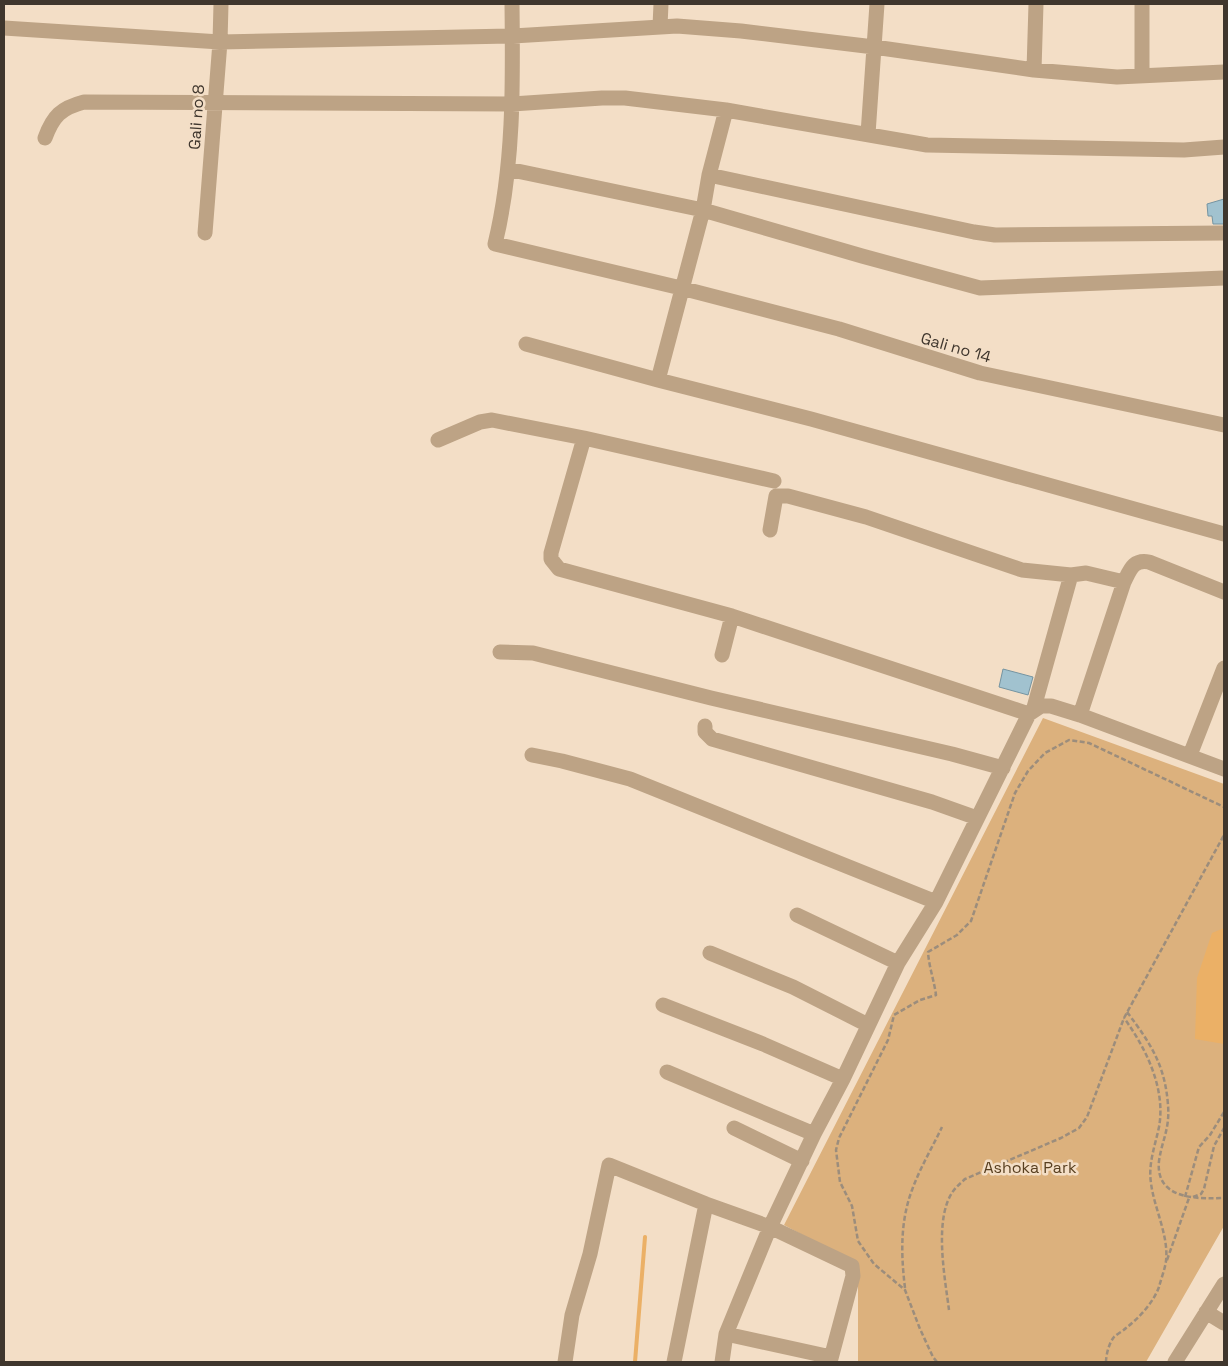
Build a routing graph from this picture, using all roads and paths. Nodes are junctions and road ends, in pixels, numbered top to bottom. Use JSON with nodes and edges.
{"nodes":[{"id":1,"x":221,"y":4,"type":"edge"},
{"id":2,"x":512,"y":4,"type":"edge"},
{"id":3,"x":661,"y":4,"type":"edge"},
{"id":4,"x":877,"y":4,"type":"edge"},
{"id":5,"x":1036,"y":4,"type":"edge"},
{"id":6,"x":1142,"y":4,"type":"edge"},
{"id":7,"x":660,"y":26,"type":"junction"},
{"id":8,"x":4,"y":28,"type":"edge"},
{"id":9,"x":512,"y":36,"type":"junction"},
{"id":10,"x":220,"y":42,"type":"junction"},
{"id":11,"x":874,"y":47,"type":"junction"},
{"id":12,"x":1034,"y":70,"type":"junction"},
{"id":13,"x":1224,"y":72,"type":"edge"},
{"id":14,"x":1142,"y":76,"type":"junction"},
{"id":15,"x":214,"y":102,"type":"junction"},
{"id":16,"x":512,"y":104,"type":"junction"},
{"id":17,"x":726,"y":110,"type":"junction"},
{"id":18,"x":868,"y":134,"type":"junction"},
{"id":19,"x":45,"y":138,"type":"dead end"},
{"id":20,"x":1224,"y":147,"type":"edge"},
{"id":21,"x":508,"y":169,"type":"junction"},
{"id":22,"x":709,"y":175,"type":"junction"},
{"id":23,"x":703,"y":210,"type":"junction"},
{"id":24,"x":205,"y":233,"type":"dead end"},
{"id":25,"x":1224,"y":233,"type":"edge"},
{"id":26,"x":1224,"y":278,"type":"edge"},
{"id":27,"x":681,"y":288,"type":"junction"},
{"id":28,"x":526,"y":344,"type":"dead end"},
{"id":29,"x":658,"y":380,"type":"junction"},
{"id":30,"x":1224,"y":425,"type":"edge"},
{"id":31,"x":584,"y":438,"type":"junction"},
{"id":32,"x":438,"y":440,"type":"dead end"},
{"id":33,"x":774,"y":481,"type":"dead end"},
{"id":34,"x":770,"y":530,"type":"dead end"},
{"id":35,"x":1224,"y":534,"type":"edge"},
{"id":36,"x":1071,"y":575,"type":"junction"},
{"id":37,"x":1124,"y":582,"type":"junction"},
{"id":38,"x":1224,"y":592,"type":"edge"},
{"id":39,"x":732,"y":616,"type":"junction"},
{"id":40,"x":500,"y":652,"type":"dead end"},
{"id":41,"x":722,"y":655,"type":"dead end"},
{"id":42,"x":1224,"y":668,"type":"edge"},
{"id":43,"x":1031,"y":712,"type":"junction"},
{"id":44,"x":1080,"y":715,"type":"junction"},
{"id":45,"x":705,"y":726,"type":"dead end"},
{"id":46,"x":532,"y":756,"type":"dead end"},
{"id":47,"x":1190,"y":756,"type":"junction"},
{"id":48,"x":1003,"y":768,"type":"junction"},
{"id":49,"x":1224,"y":769,"type":"edge"},
{"id":50,"x":1224,"y":807,"type":"edge"},
{"id":51,"x":977,"y":818,"type":"junction"},
{"id":52,"x":1224,"y":836,"type":"edge"},
{"id":53,"x":936,"y":902,"type":"junction"},
{"id":54,"x":797,"y":915,"type":"dead end"},
{"id":55,"x":710,"y":953,"type":"dead end"},
{"id":56,"x":898,"y":963,"type":"junction"},
{"id":57,"x":663,"y":1005,"type":"dead end"},
{"id":58,"x":1127,"y":1012,"type":"junction"},
{"id":59,"x":1124,"y":1018,"type":"junction"},
{"id":60,"x":868,"y":1025,"type":"junction"},
{"id":61,"x":667,"y":1072,"type":"dead end"},
{"id":62,"x":843,"y":1079,"type":"junction"},
{"id":63,"x":1224,"y":1112,"type":"edge"},
{"id":64,"x":942,"y":1127,"type":"dead end"},
{"id":65,"x":734,"y":1128,"type":"dead end"},
{"id":66,"x":1224,"y":1128,"type":"edge"},
{"id":67,"x":814,"y":1134,"type":"junction"},
{"id":68,"x":802,"y":1161,"type":"junction"},
{"id":69,"x":1185,"y":1197,"type":"junction"},
{"id":70,"x":1189,"y":1198,"type":"junction"},
{"id":71,"x":1224,"y":1198,"type":"edge"},
{"id":72,"x":706,"y":1204,"type":"junction"},
{"id":73,"x":770,"y":1227,"type":"junction"},
{"id":74,"x":1166,"y":1261,"type":"junction"},
{"id":75,"x":1224,"y":1284,"type":"edge"},
{"id":76,"x":905,"y":1290,"type":"junction"},
{"id":77,"x":948,"y":1310,"type":"dead end"},
{"id":78,"x":1206,"y":1312,"type":"junction"},
{"id":79,"x":1224,"y":1323,"type":"edge"},
{"id":80,"x":726,"y":1334,"type":"junction"},
{"id":81,"x":831,"y":1359,"type":"edge"},
{"id":82,"x":565,"y":1362,"type":"edge"},
{"id":83,"x":674,"y":1362,"type":"edge"},
{"id":84,"x":722,"y":1362,"type":"edge"},
{"id":85,"x":937,"y":1362,"type":"edge"},
{"id":86,"x":1106,"y":1362,"type":"edge"},
{"id":87,"x":1175,"y":1362,"type":"edge"}],
"edges":[{"from":1,"to":10,"type":"street","name":"Gali no 8"},
{"from":2,"to":9,"type":"street"},
{"from":3,"to":7,"type":"street"},
{"from":4,"to":11,"type":"street"},
{"from":5,"to":12,"type":"street"},
{"from":6,"to":14,"type":"street"},
{"from":7,"to":9,"type":"street"},
{"from":7,"to":11,"type":"street"},
{"from":8,"to":10,"type":"street"},
{"from":9,"to":10,"type":"street"},
{"from":9,"to":16,"type":"street"},
{"from":10,"to":15,"type":"street","name":"Gali no 8"},
{"from":11,"to":12,"type":"street"},
{"from":11,"to":18,"type":"street"},
{"from":12,"to":14,"type":"street"},
{"from":13,"to":14,"type":"street"},
{"from":15,"to":16,"type":"street"},
{"from":15,"to":19,"type":"street"},
{"from":15,"to":24,"type":"street","name":"Gali no 8"},
{"from":16,"to":17,"type":"street"},
{"from":16,"to":21,"type":"street"},
{"from":17,"to":18,"type":"street"},
{"from":17,"to":22,"type":"street"},
{"from":18,"to":20,"type":"street"},
{"from":21,"to":23,"type":"street"},
{"from":21,"to":27,"type":"street","name":"Gali no 14"},
{"from":22,"to":23,"type":"street"},
{"from":22,"to":25,"type":"street"},
{"from":23,"to":26,"type":"street"},
{"from":23,"to":27,"type":"street"},
{"from":27,"to":29,"type":"street"},
{"from":27,"to":30,"type":"street","name":"Gali no 14"},
{"from":28,"to":29,"type":"street"},
{"from":29,"to":35,"type":"street"},
{"from":31,"to":32,"type":"street"},
{"from":31,"to":33,"type":"street"},
{"from":31,"to":39,"type":"street"},
{"from":34,"to":36,"type":"street"},
{"from":36,"to":37,"type":"street"},
{"from":36,"to":43,"type":"street"},
{"from":37,"to":38,"type":"street"},
{"from":37,"to":44,"type":"street"},
{"from":39,"to":41,"type":"street"},
{"from":39,"to":43,"type":"street"},
{"from":40,"to":48,"type":"street"},
{"from":42,"to":47,"type":"street"},
{"from":43,"to":44,"type":"street"},
{"from":43,"to":48,"type":"street"},
{"from":44,"to":47,"type":"street"},
{"from":45,"to":51,"type":"street"},
{"from":46,"to":53,"type":"street"},
{"from":47,"to":49,"type":"street"},
{"from":48,"to":51,"type":"street"},
{"from":50,"to":76,"type":"path"},
{"from":51,"to":53,"type":"street"},
{"from":52,"to":58,"type":"path"},
{"from":53,"to":56,"type":"street"},
{"from":54,"to":56,"type":"street"},
{"from":55,"to":60,"type":"street"},
{"from":56,"to":60,"type":"street"},
{"from":57,"to":62,"type":"street"},
{"from":58,"to":59,"type":"path"},
{"from":58,"to":69,"type":"path"},
{"from":59,"to":74,"type":"path"},
{"from":59,"to":77,"type":"path"},
{"from":60,"to":62,"type":"street"},
{"from":61,"to":67,"type":"street"},
{"from":62,"to":67,"type":"street"},
{"from":63,"to":69,"type":"path"},
{"from":64,"to":76,"type":"path"},
{"from":65,"to":68,"type":"street"},
{"from":66,"to":70,"type":"path"},
{"from":67,"to":68,"type":"street"},
{"from":68,"to":73,"type":"street"},
{"from":69,"to":70,"type":"path"},
{"from":70,"to":71,"type":"path"},
{"from":70,"to":74,"type":"path"},
{"from":72,"to":73,"type":"street"},
{"from":72,"to":82,"type":"street"},
{"from":72,"to":83,"type":"street"},
{"from":73,"to":80,"type":"street"},
{"from":73,"to":81,"type":"street"},
{"from":74,"to":86,"type":"path"},
{"from":75,"to":78,"type":"street"},
{"from":76,"to":85,"type":"path"},
{"from":78,"to":79,"type":"street"},
{"from":78,"to":87,"type":"street"},
{"from":80,"to":81,"type":"street"},
{"from":80,"to":84,"type":"street"}]}
